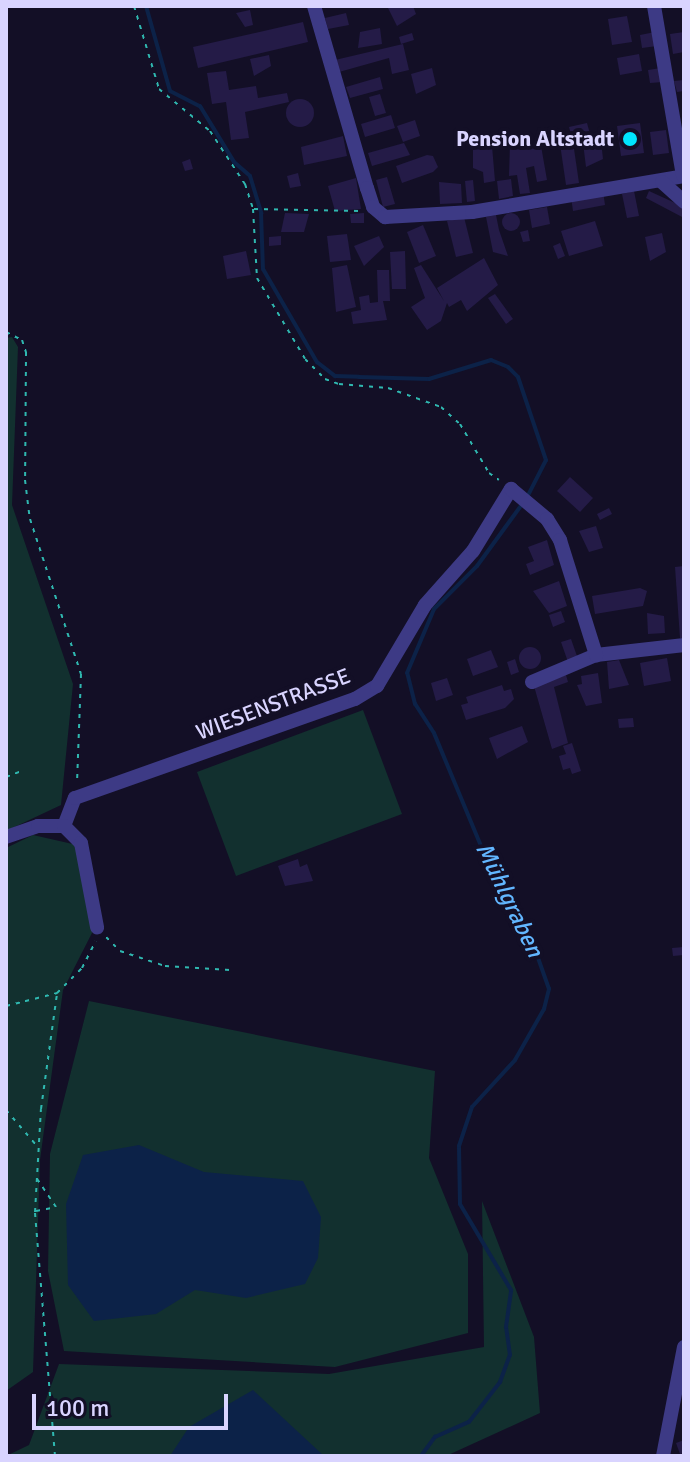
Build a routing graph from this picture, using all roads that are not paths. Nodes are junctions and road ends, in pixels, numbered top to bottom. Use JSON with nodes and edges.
{"nodes":[{"id":1,"x":314,"y":6,"type":"edge"},
{"id":2,"x":654,"y":6,"type":"edge"},
{"id":3,"x":684,"y":176,"type":"edge"},
{"id":4,"x":662,"y":182,"type":"junction"},
{"id":5,"x":684,"y":202,"type":"edge"},
{"id":6,"x":684,"y":645,"type":"edge"},
{"id":7,"x":596,"y":655,"type":"junction"},
{"id":8,"x":532,"y":682,"type":"dead end"},
{"id":9,"x":64,"y":826,"type":"junction"},
{"id":10,"x":6,"y":837,"type":"edge"},
{"id":11,"x":97,"y":927,"type":"road end"},
{"id":12,"x":684,"y":1347,"type":"edge"},
{"id":13,"x":663,"y":1456,"type":"edge"}],
"edges":[{"from":1,"to":4,"type":"street"},
{"from":2,"to":3,"type":"street"},
{"from":3,"to":4,"type":"street"},
{"from":4,"to":5,"type":"street"},
{"from":6,"to":7,"type":"street"},
{"from":7,"to":8,"type":"street"},
{"from":7,"to":9,"type":"street","name":"WIESENSTRASSE"},
{"from":9,"to":10,"type":"street"},
{"from":9,"to":11,"type":"street"},
{"from":12,"to":13,"type":"street"}]}
